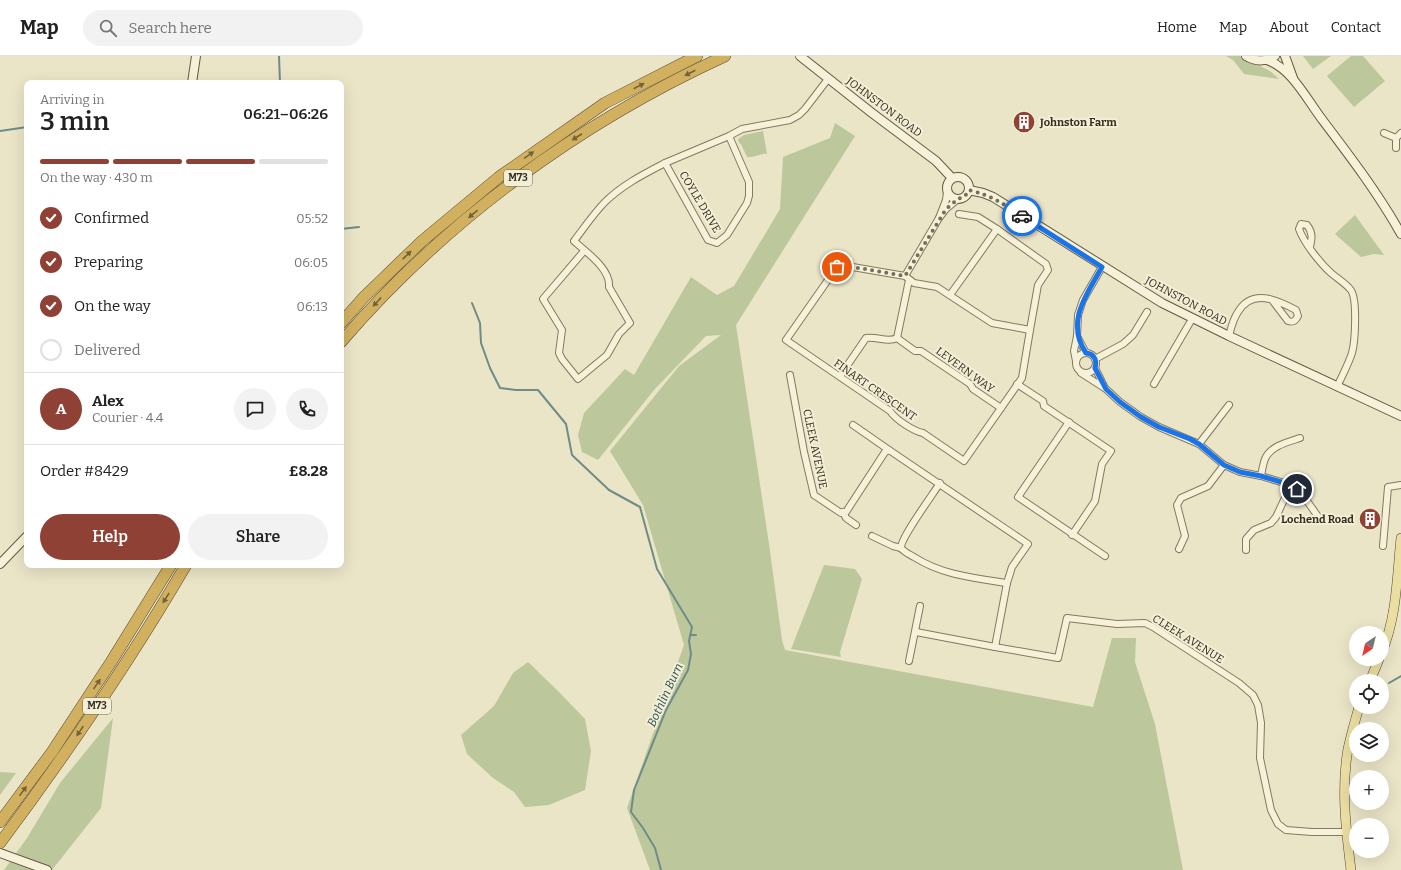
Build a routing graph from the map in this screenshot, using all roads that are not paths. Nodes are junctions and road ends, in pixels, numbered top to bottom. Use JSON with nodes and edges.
{"nodes":[{"id":1,"x":196,"y":56,"type":"edge"},
{"id":2,"x":697,"y":56,"type":"edge"},
{"id":3,"x":726,"y":56,"type":"edge"},
{"id":4,"x":1246,"y":56,"type":"edge"},
{"id":5,"x":1275,"y":56,"type":"edge"},
{"id":6,"x":1285,"y":56,"type":"edge"},
{"id":7,"x":802,"y":58,"type":"edge"},
{"id":8,"x":1267,"y":60,"type":"junction"},
{"id":9,"x":828,"y":79,"type":"junction"},
{"id":10,"x":192,"y":80,"type":"edge"},
{"id":11,"x":1293,"y":80,"type":"junction"},
{"id":12,"x":1384,"y":133,"type":"dead end"},
{"id":13,"x":1401,"y":133,"type":"edge"},
{"id":14,"x":729,"y":136,"type":"junction"},
{"id":15,"x":1396,"y":138,"type":"junction"},
{"id":16,"x":1396,"y":148,"type":"dead end"},
{"id":17,"x":665,"y":163,"type":"junction"},
{"id":18,"x":952,"y":178,"type":"junction"},
{"id":19,"x":969,"y":190,"type":"junction"},
{"id":20,"x":947,"y":191,"type":"junction"},
{"id":21,"x":958,"y":199,"type":"junction"},
{"id":22,"x":959,"y":214,"type":"dead end"},
{"id":23,"x":939,"y":218,"type":"junction"},
{"id":24,"x":997,"y":229,"type":"junction"},
{"id":25,"x":1401,"y":234,"type":"edge"},
{"id":26,"x":1310,"y":247,"type":"dead end"},
{"id":27,"x":584,"y":251,"type":"junction"},
{"id":28,"x":1102,"y":267,"type":"junction"},
{"id":29,"x":907,"y":278,"type":"junction"},
{"id":30,"x":950,"y":295,"type":"junction"},
{"id":31,"x":1272,"y":300,"type":"dead end"},
{"id":32,"x":1147,"y":312,"type":"dead end"},
{"id":33,"x":1192,"y":319,"type":"junction"},
{"id":34,"x":344,"y":320,"type":"edge"},
{"id":35,"x":1030,"y":330,"type":"junction"},
{"id":36,"x":1078,"y":336,"type":"junction"},
{"id":37,"x":1229,"y":336,"type":"junction"},
{"id":38,"x":897,"y":338,"type":"junction"},
{"id":39,"x":344,"y":339,"type":"edge"},
{"id":40,"x":1086,"y":353,"type":"junction"},
{"id":41,"x":1095,"y":359,"type":"junction"},
{"id":42,"x":1076,"y":361,"type":"junction"},
{"id":43,"x":1095,"y":368,"type":"junction"},
{"id":44,"x":1081,"y":373,"type":"junction"},
{"id":45,"x":790,"y":375,"type":"dead end"},
{"id":46,"x":840,"y":376,"type":"junction"},
{"id":47,"x":1017,"y":384,"type":"junction"},
{"id":48,"x":1154,"y":384,"type":"dead end"},
{"id":49,"x":1337,"y":387,"type":"junction"},
{"id":50,"x":1106,"y":389,"type":"junction"},
{"id":51,"x":1229,"y":405,"type":"dead end"},
{"id":52,"x":1001,"y":408,"type":"junction"},
{"id":53,"x":1401,"y":416,"type":"edge"},
{"id":54,"x":1069,"y":422,"type":"junction"},
{"id":55,"x":853,"y":425,"type":"dead end"},
{"id":56,"x":1300,"y":438,"type":"dead end"},
{"id":57,"x":1199,"y":444,"type":"junction"},
{"id":58,"x":889,"y":450,"type":"junction"},
{"id":59,"x":1224,"y":465,"type":"junction"},
{"id":60,"x":1261,"y":476,"type":"junction"},
{"id":61,"x":940,"y":484,"type":"junction"},
{"id":62,"x":1291,"y":485,"type":"junction"},
{"id":63,"x":1401,"y":485,"type":"edge"},
{"id":64,"x":843,"y":512,"type":"junction"},
{"id":65,"x":1319,"y":518,"type":"dead end"},
{"id":66,"x":856,"y":525,"type":"dead end"},
{"id":67,"x":1072,"y":535,"type":"junction"},
{"id":68,"x":872,"y":536,"type":"dead end"},
{"id":69,"x":1401,"y":538,"type":"edge"},
{"id":70,"x":24,"y":539,"type":"edge"},
{"id":71,"x":1383,"y":546,"type":"dead end"},
{"id":72,"x":901,"y":548,"type":"junction"},
{"id":73,"x":1180,"y":549,"type":"dead end"},
{"id":74,"x":1246,"y":550,"type":"dead end"},
{"id":75,"x":1105,"y":556,"type":"dead end"},
{"id":76,"x":0,"y":564,"type":"edge"},
{"id":77,"x":169,"y":568,"type":"edge"},
{"id":78,"x":184,"y":568,"type":"edge"},
{"id":79,"x":1007,"y":583,"type":"junction"},
{"id":80,"x":920,"y":606,"type":"dead end"},
{"id":81,"x":916,"y":632,"type":"junction"},
{"id":82,"x":1389,"y":632,"type":"edge"},
{"id":83,"x":995,"y":647,"type":"junction"},
{"id":84,"x":909,"y":661,"type":"dead end"},
{"id":85,"x":1358,"y":714,"type":"edge"},
{"id":86,"x":0,"y":822,"type":"edge"},
{"id":87,"x":1347,"y":832,"type":"junction"},
{"id":88,"x":0,"y":843,"type":"edge"},
{"id":89,"x":0,"y":853,"type":"edge"},
{"id":90,"x":47,"y":870,"type":"edge"},
{"id":91,"x":1351,"y":870,"type":"edge"}],
"edges":[{"from":1,"to":10,"type":"main road"},
{"from":34,"to":2,"type":"highway","number":"M73","one_way":true},
{"from":3,"to":39,"type":"highway","number":"M73","one_way":true},
{"from":4,"to":8,"type":"main road"},
{"from":5,"to":8,"type":"main road"},
{"from":6,"to":11,"type":"main road"},
{"from":7,"to":9,"type":"main road","name":"JOHNSTON ROAD"},
{"from":8,"to":11,"type":"main road"},
{"from":9,"to":14,"type":"street","name":"COYLE DRIVE"},
{"from":9,"to":18,"type":"main road","name":"JOHNSTON ROAD"},
{"from":11,"to":25,"type":"main road"},
{"from":12,"to":15,"type":"street"},
{"from":13,"to":15,"type":"street"},
{"from":14,"to":17,"type":"street","name":"COYLE DRIVE"},
{"from":14,"to":17,"type":"street","name":"COYLE DRIVE"},
{"from":15,"to":16,"type":"street"},
{"from":17,"to":27,"type":"street"},
{"from":18,"to":19,"type":"main road","name":"JOHNSTON ROAD"},
{"from":18,"to":20,"type":"main road"},
{"from":19,"to":21,"type":"main road"},
{"from":19,"to":28,"type":"main road","name":"JOHNSTON ROAD"},
{"from":20,"to":21,"type":"main road"},
{"from":20,"to":23,"type":"street"},
{"from":21,"to":23,"type":"street"},
{"from":22,"to":24,"type":"street"},
{"from":23,"to":29,"type":"street"},
{"from":24,"to":30,"type":"street"},
{"from":24,"to":35,"type":"street"},
{"from":26,"to":49,"type":"street"},
{"from":27,"to":27,"type":"street"},
{"from":28,"to":33,"type":"main road","name":"JOHNSTON ROAD"},
{"from":28,"to":36,"type":"street"},
{"from":29,"to":30,"type":"street","name":"FINART CRESCENT"},
{"from":29,"to":38,"type":"street"},
{"from":29,"to":46,"type":"street","name":"FINART CRESCENT"},
{"from":30,"to":35,"type":"street","name":"FINART CRESCENT"},
{"from":31,"to":37,"type":"street"},
{"from":32,"to":41,"type":"street"},
{"from":33,"to":37,"type":"main road","name":"JOHNSTON ROAD"},
{"from":33,"to":48,"type":"street"},
{"from":35,"to":47,"type":"street","name":"FINART CRESCENT"},
{"from":36,"to":40,"type":"street"},
{"from":36,"to":42,"type":"street"},
{"from":37,"to":49,"type":"main road","name":"JOHNSTON ROAD"},
{"from":38,"to":46,"type":"street"},
{"from":38,"to":52,"type":"street","name":"LEVERN WAY"},
{"from":40,"to":41,"type":"street"},
{"from":40,"to":42,"type":"street"},
{"from":41,"to":43,"type":"street"},
{"from":42,"to":44,"type":"street"},
{"from":43,"to":44,"type":"street"},
{"from":43,"to":50,"type":"street"},
{"from":44,"to":50,"type":"street"},
{"from":45,"to":64,"type":"street","name":"CLEEK AVENUE"},
{"from":46,"to":52,"type":"street","name":"FINART CRESCENT"},
{"from":47,"to":52,"type":"street","name":"FINART CRESCENT"},
{"from":47,"to":54,"type":"street"},
{"from":49,"to":53,"type":"main road","name":"JOHNSTON ROAD"},
{"from":50,"to":57,"type":"street"},
{"from":51,"to":57,"type":"street"},
{"from":54,"to":67,"type":"street"},
{"from":54,"to":67,"type":"street"},
{"from":55,"to":58,"type":"street"},
{"from":56,"to":60,"type":"street"},
{"from":57,"to":59,"type":"street"},
{"from":58,"to":61,"type":"street"},
{"from":58,"to":64,"type":"street"},
{"from":59,"to":60,"type":"street"},
{"from":59,"to":73,"type":"street"},
{"from":60,"to":62,"type":"street"},
{"from":61,"to":72,"type":"street"},
{"from":61,"to":79,"type":"street"},
{"from":62,"to":65,"type":"street"},
{"from":62,"to":74,"type":"street"},
{"from":63,"to":71,"type":"street"},
{"from":64,"to":66,"type":"street","name":"CLEEK AVENUE"},
{"from":67,"to":75,"type":"street"},
{"from":68,"to":72,"type":"street"},
{"from":69,"to":82,"type":"main road"},
{"from":70,"to":76,"type":"main road"},
{"from":72,"to":79,"type":"street"},
{"from":86,"to":77,"type":"highway","number":"M73","one_way":true},
{"from":78,"to":88,"type":"highway","number":"M73","one_way":true},
{"from":79,"to":83,"type":"street"},
{"from":80,"to":81,"type":"street"},
{"from":81,"to":83,"type":"street"},
{"from":81,"to":84,"type":"street"},
{"from":83,"to":87,"type":"street","name":"CLEEK AVENUE"},
{"from":85,"to":87,"type":"main road"},
{"from":87,"to":91,"type":"main road"},
{"from":89,"to":90,"type":"main road"}]}
